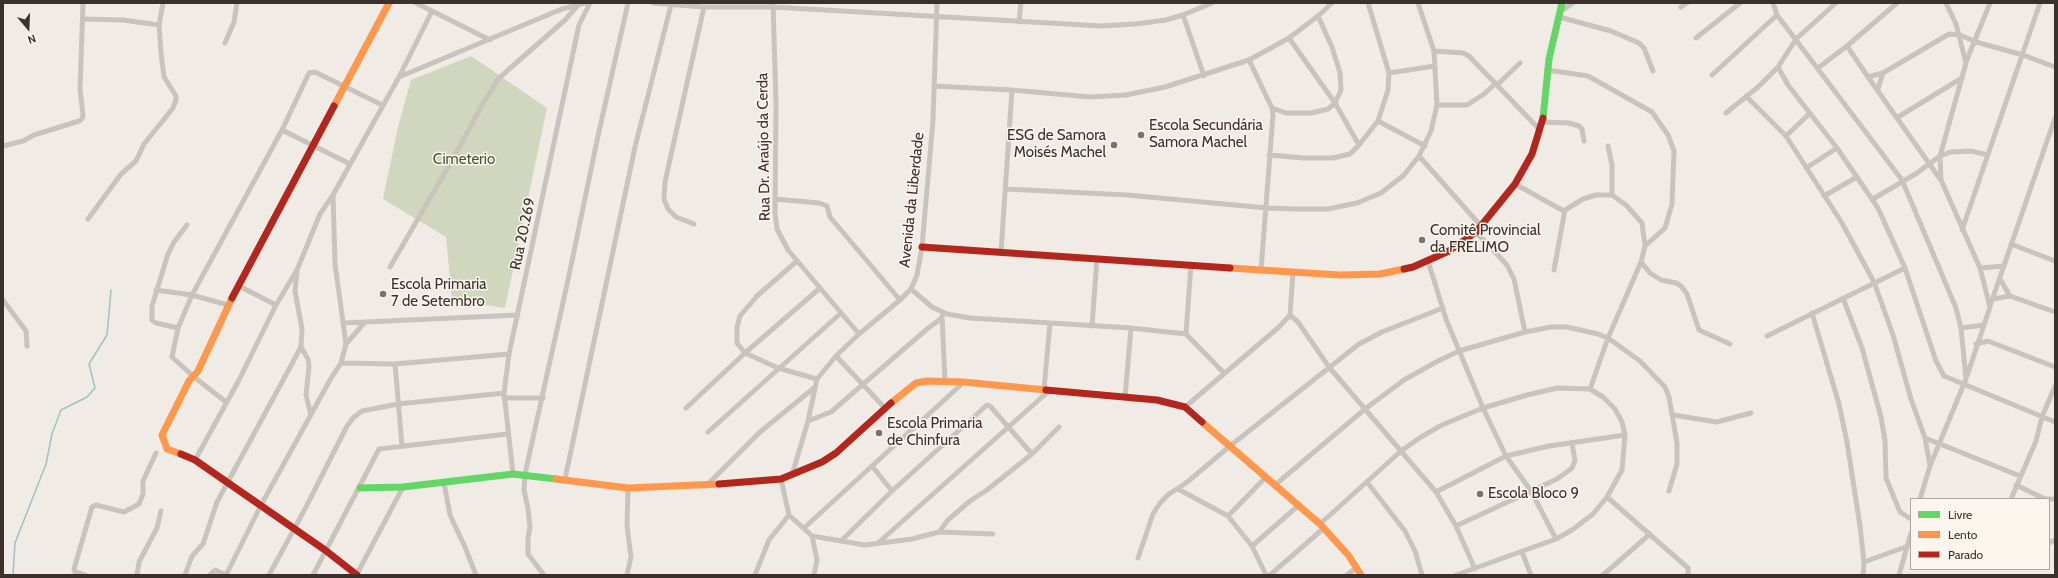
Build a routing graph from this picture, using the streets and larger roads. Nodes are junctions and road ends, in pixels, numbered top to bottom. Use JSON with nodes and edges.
{"nodes":[{"id":1,"x":83,"y":3,"type":"edge"},
{"id":2,"x":163,"y":3,"type":"edge"},
{"id":3,"x":237,"y":3,"type":"edge"},
{"id":4,"x":390,"y":3,"type":"edge"},
{"id":5,"x":416,"y":3,"type":"edge"},
{"id":6,"x":585,"y":3,"type":"edge"},
{"id":7,"x":590,"y":3,"type":"edge"},
{"id":8,"x":628,"y":3,"type":"edge"},
{"id":9,"x":653,"y":3,"type":"edge"},
{"id":10,"x":937,"y":3,"type":"edge"},
{"id":11,"x":1021,"y":3,"type":"edge"},
{"id":12,"x":1212,"y":3,"type":"edge"},
{"id":13,"x":1332,"y":3,"type":"edge"},
{"id":14,"x":1368,"y":3,"type":"edge"},
{"id":15,"x":1418,"y":3,"type":"edge"},
{"id":16,"x":1562,"y":3,"type":"edge"},
{"id":17,"x":1572,"y":3,"type":"edge"},
{"id":18,"x":1687,"y":3,"type":"edge"},
{"id":19,"x":1740,"y":3,"type":"edge"},
{"id":20,"x":1773,"y":3,"type":"edge"},
{"id":21,"x":1836,"y":3,"type":"edge"},
{"id":22,"x":1897,"y":3,"type":"edge"},
{"id":23,"x":1946,"y":3,"type":"edge"},
{"id":24,"x":1990,"y":3,"type":"edge"},
{"id":25,"x":2040,"y":3,"type":"edge"},
{"id":26,"x":578,"y":5,"type":"junction"},
{"id":27,"x":671,"y":5,"type":"junction"},
{"id":28,"x":773,"y":5,"type":"edge"},
{"id":29,"x":704,"y":7,"type":"junction"},
{"id":30,"x":1681,"y":7,"type":"dead end"},
{"id":31,"x":432,"y":11,"type":"junction"},
{"id":32,"x":1560,"y":14,"type":"junction"},
{"id":33,"x":1183,"y":15,"type":"junction"},
{"id":34,"x":1777,"y":15,"type":"junction"},
{"id":35,"x":937,"y":16,"type":"junction"},
{"id":36,"x":1318,"y":16,"type":"junction"},
{"id":37,"x":83,"y":19,"type":"junction"},
{"id":38,"x":1019,"y":22,"type":"junction"},
{"id":39,"x":159,"y":24,"type":"junction"},
{"id":40,"x":1956,"y":24,"type":"junction"},
{"id":41,"x":1949,"y":34,"type":"junction"},
{"id":42,"x":1960,"y":35,"type":"junction"},
{"id":43,"x":1289,"y":38,"type":"junction"},
{"id":44,"x":1696,"y":38,"type":"dead end"},
{"id":45,"x":1796,"y":39,"type":"junction"},
{"id":46,"x":490,"y":40,"type":"junction"},
{"id":47,"x":1976,"y":42,"type":"junction"},
{"id":48,"x":225,"y":43,"type":"dead end"},
{"id":49,"x":1847,"y":46,"type":"junction"},
{"id":50,"x":1434,"y":51,"type":"junction"},
{"id":51,"x":2023,"y":55,"type":"junction"},
{"id":52,"x":1249,"y":60,"type":"junction"},
{"id":53,"x":1966,"y":62,"type":"junction"},
{"id":54,"x":1520,"y":63,"type":"dead end"},
{"id":55,"x":1435,"y":66,"type":"junction"},
{"id":56,"x":1778,"y":67,"type":"junction"},
{"id":57,"x":1818,"y":68,"type":"junction"},
{"id":58,"x":2055,"y":68,"type":"edge"},
{"id":59,"x":1548,"y":70,"type":"junction"},
{"id":60,"x":1653,"y":71,"type":"dead end"},
{"id":61,"x":1389,"y":73,"type":"junction"},
{"id":62,"x":1883,"y":73,"type":"junction"},
{"id":63,"x":1712,"y":75,"type":"dead end"},
{"id":64,"x":1204,"y":76,"type":"junction"},
{"id":65,"x":399,"y":77,"type":"junction"},
{"id":66,"x":1868,"y":77,"type":"junction"},
{"id":67,"x":1962,"y":78,"type":"junction"},
{"id":68,"x":1496,"y":84,"type":"junction"},
{"id":69,"x":346,"y":86,"type":"junction"},
{"id":70,"x":934,"y":86,"type":"junction"},
{"id":71,"x":1878,"y":89,"type":"junction"},
{"id":72,"x":1012,"y":90,"type":"junction"},
{"id":73,"x":1746,"y":96,"type":"junction"},
{"id":74,"x":1335,"y":103,"type":"junction"},
{"id":75,"x":382,"y":105,"type":"junction"},
{"id":76,"x":1437,"y":105,"type":"junction"},
{"id":77,"x":1272,"y":108,"type":"junction"},
{"id":78,"x":1726,"y":113,"type":"dead end"},
{"id":79,"x":1809,"y":114,"type":"junction"},
{"id":80,"x":1898,"y":117,"type":"junction"},
{"id":81,"x":2055,"y":118,"type":"edge"},
{"id":82,"x":1378,"y":121,"type":"junction"},
{"id":83,"x":1541,"y":126,"type":"junction"},
{"id":84,"x":282,"y":130,"type":"junction"},
{"id":85,"x":1786,"y":136,"type":"junction"},
{"id":86,"x":1584,"y":141,"type":"dead end"},
{"id":87,"x":1359,"y":145,"type":"junction"},
{"id":88,"x":3,"y":146,"type":"edge"},
{"id":89,"x":1425,"y":146,"type":"junction"},
{"id":90,"x":1608,"y":146,"type":"dead end"},
{"id":91,"x":313,"y":147,"type":"junction"},
{"id":92,"x":1837,"y":148,"type":"junction"},
{"id":93,"x":1269,"y":155,"type":"junction"},
{"id":94,"x":1988,"y":155,"type":"junction"},
{"id":95,"x":1419,"y":156,"type":"junction"},
{"id":96,"x":1940,"y":156,"type":"junction"},
{"id":97,"x":350,"y":164,"type":"junction"},
{"id":98,"x":1931,"y":164,"type":"junction"},
{"id":99,"x":1806,"y":168,"type":"junction"},
{"id":100,"x":1857,"y":177,"type":"junction"},
{"id":101,"x":1941,"y":180,"type":"junction"},
{"id":102,"x":1903,"y":182,"type":"junction"},
{"id":103,"x":1515,"y":184,"type":"junction"},
{"id":104,"x":1006,"y":189,"type":"junction"},
{"id":105,"x":333,"y":195,"type":"junction"},
{"id":106,"x":1612,"y":195,"type":"junction"},
{"id":107,"x":1824,"y":196,"type":"junction"},
{"id":108,"x":1873,"y":198,"type":"junction"},
{"id":109,"x":775,"y":199,"type":"junction"},
{"id":110,"x":1267,"y":208,"type":"junction"},
{"id":111,"x":1565,"y":210,"type":"junction"},
{"id":112,"x":88,"y":218,"type":"dead end"},
{"id":113,"x":694,"y":224,"type":"dead end"},
{"id":114,"x":186,"y":225,"type":"dead end"},
{"id":115,"x":1479,"y":229,"type":"junction"},
{"id":116,"x":1962,"y":230,"type":"junction"},
{"id":117,"x":2011,"y":244,"type":"junction"},
{"id":118,"x":922,"y":246,"type":"junction"},
{"id":119,"x":1645,"y":246,"type":"junction"},
{"id":120,"x":1001,"y":252,"type":"junction"},
{"id":121,"x":1097,"y":258,"type":"junction"},
{"id":122,"x":797,"y":261,"type":"junction"},
{"id":123,"x":1428,"y":261,"type":"junction"},
{"id":124,"x":2055,"y":261,"type":"edge"},
{"id":125,"x":1641,"y":262,"type":"junction"},
{"id":126,"x":1191,"y":264,"type":"junction"},
{"id":127,"x":2004,"y":266,"type":"junction"},
{"id":128,"x":390,"y":267,"type":"dead end"},
{"id":129,"x":1905,"y":268,"type":"junction"},
{"id":130,"x":1980,"y":268,"type":"junction"},
{"id":131,"x":297,"y":270,"type":"junction"},
{"id":132,"x":1261,"y":270,"type":"junction"},
{"id":133,"x":1554,"y":270,"type":"dead end"},
{"id":134,"x":1293,"y":272,"type":"junction"},
{"id":135,"x":2000,"y":279,"type":"junction"},
{"id":136,"x":1874,"y":282,"type":"junction"},
{"id":137,"x":239,"y":286,"type":"junction"},
{"id":138,"x":820,"y":288,"type":"junction"},
{"id":139,"x":911,"y":288,"type":"junction"},
{"id":140,"x":156,"y":290,"type":"junction"},
{"id":141,"x":192,"y":295,"type":"junction"},
{"id":142,"x":2010,"y":296,"type":"junction"},
{"id":143,"x":1843,"y":298,"type":"junction"},
{"id":144,"x":1993,"y":299,"type":"junction"},
{"id":145,"x":3,"y":300,"type":"edge"},
{"id":146,"x":900,"y":300,"type":"junction"},
{"id":147,"x":228,"y":305,"type":"junction"},
{"id":148,"x":276,"y":305,"type":"junction"},
{"id":149,"x":1990,"y":306,"type":"junction"},
{"id":150,"x":1443,"y":308,"type":"junction"},
{"id":151,"x":941,"y":311,"type":"junction"},
{"id":152,"x":2055,"y":312,"type":"edge"},
{"id":153,"x":841,"y":313,"type":"junction"},
{"id":154,"x":1812,"y":313,"type":"junction"},
{"id":155,"x":1290,"y":314,"type":"junction"},
{"id":156,"x":518,"y":315,"type":"junction"},
{"id":157,"x":942,"y":318,"type":"junction"},
{"id":158,"x":365,"y":322,"type":"junction"},
{"id":159,"x":344,"y":323,"type":"junction"},
{"id":160,"x":1050,"y":323,"type":"junction"},
{"id":161,"x":1984,"y":325,"type":"junction"},
{"id":162,"x":1092,"y":326,"type":"junction"},
{"id":163,"x":178,"y":328,"type":"junction"},
{"id":164,"x":1131,"y":328,"type":"junction"},
{"id":165,"x":1961,"y":328,"type":"junction"},
{"id":166,"x":1525,"y":332,"type":"junction"},
{"id":167,"x":1982,"y":332,"type":"junction"},
{"id":168,"x":859,"y":334,"type":"junction"},
{"id":169,"x":1186,"y":334,"type":"junction"},
{"id":170,"x":1767,"y":336,"type":"dead end"},
{"id":171,"x":1608,"y":338,"type":"junction"},
{"id":172,"x":1988,"y":341,"type":"junction"},
{"id":173,"x":346,"y":344,"type":"junction"},
{"id":174,"x":1730,"y":344,"type":"dead end"},
{"id":175,"x":1976,"y":344,"type":"junction"},
{"id":176,"x":27,"y":346,"type":"dead end"},
{"id":177,"x":301,"y":347,"type":"junction"},
{"id":178,"x":1459,"y":351,"type":"junction"},
{"id":179,"x":745,"y":353,"type":"junction"},
{"id":180,"x":509,"y":354,"type":"junction"},
{"id":181,"x":836,"y":356,"type":"junction"},
{"id":182,"x":341,"y":363,"type":"junction"},
{"id":183,"x":395,"y":364,"type":"junction"},
{"id":184,"x":1329,"y":367,"type":"junction"},
{"id":185,"x":2055,"y":367,"type":"edge"},
{"id":186,"x":778,"y":368,"type":"junction"},
{"id":187,"x":1224,"y":373,"type":"junction"},
{"id":188,"x":194,"y":377,"type":"junction"},
{"id":189,"x":817,"y":379,"type":"junction"},
{"id":190,"x":1966,"y":379,"type":"junction"},
{"id":191,"x":945,"y":381,"type":"junction"},
{"id":192,"x":964,"y":382,"type":"junction"},
{"id":193,"x":863,"y":384,"type":"junction"},
{"id":194,"x":1964,"y":384,"type":"junction"},
{"id":195,"x":2055,"y":386,"type":"edge"},
{"id":196,"x":814,"y":388,"type":"junction"},
{"id":197,"x":1047,"y":389,"type":"junction"},
{"id":198,"x":1590,"y":389,"type":"junction"},
{"id":199,"x":504,"y":395,"type":"junction"},
{"id":200,"x":1125,"y":397,"type":"junction"},
{"id":201,"x":543,"y":398,"type":"junction"},
{"id":202,"x":226,"y":402,"type":"junction"},
{"id":203,"x":398,"y":404,"type":"junction"},
{"id":204,"x":1185,"y":407,"type":"junction"},
{"id":205,"x":686,"y":408,"type":"dead end"},
{"id":206,"x":885,"y":408,"type":"junction"},
{"id":207,"x":1482,"y":408,"type":"junction"},
{"id":208,"x":1365,"y":409,"type":"junction"},
{"id":209,"x":1752,"y":413,"type":"dead end"},
{"id":210,"x":311,"y":415,"type":"junction"},
{"id":211,"x":1673,"y":415,"type":"junction"},
{"id":212,"x":2042,"y":417,"type":"junction"},
{"id":213,"x":808,"y":421,"type":"junction"},
{"id":214,"x":2055,"y":422,"type":"edge"},
{"id":215,"x":1009,"y":426,"type":"junction"},
{"id":216,"x":1059,"y":427,"type":"dead end"},
{"id":217,"x":708,"y":432,"type":"dead end"},
{"id":218,"x":508,"y":434,"type":"junction"},
{"id":219,"x":1625,"y":435,"type":"junction"},
{"id":220,"x":1925,"y":438,"type":"junction"},
{"id":221,"x":1572,"y":444,"type":"junction"},
{"id":222,"x":1940,"y":445,"type":"junction"},
{"id":223,"x":402,"y":446,"type":"junction"},
{"id":224,"x":1230,"y":446,"type":"junction"},
{"id":225,"x":1401,"y":451,"type":"junction"},
{"id":226,"x":156,"y":453,"type":"dead end"},
{"id":227,"x":1032,"y":454,"type":"junction"},
{"id":228,"x":1506,"y":456,"type":"junction"},
{"id":229,"x":195,"y":460,"type":"junction"},
{"id":230,"x":872,"y":466,"type":"junction"},
{"id":231,"x":1930,"y":466,"type":"junction"},
{"id":232,"x":513,"y":474,"type":"junction"},
{"id":233,"x":525,"y":474,"type":"junction"},
{"id":234,"x":792,"y":475,"type":"junction"},
{"id":235,"x":2020,"y":476,"type":"junction"},
{"id":236,"x":1266,"y":477,"type":"junction"},
{"id":237,"x":564,"y":479,"type":"junction"},
{"id":238,"x":781,"y":479,"type":"junction"},
{"id":239,"x":1367,"y":482,"type":"junction"},
{"id":240,"x":444,"y":483,"type":"junction"},
{"id":241,"x":228,"y":484,"type":"junction"},
{"id":242,"x":1275,"y":485,"type":"junction"},
{"id":243,"x":2016,"y":485,"type":"junction"},
{"id":244,"x":706,"y":486,"type":"junction"},
{"id":245,"x":403,"y":487,"type":"junction"},
{"id":246,"x":360,"y":488,"type":"junction"},
{"id":247,"x":628,"y":488,"type":"junction"},
{"id":248,"x":1178,"y":489,"type":"junction"},
{"id":249,"x":892,"y":491,"type":"junction"},
{"id":250,"x":1530,"y":491,"type":"junction"},
{"id":251,"x":1669,"y":491,"type":"dead end"},
{"id":252,"x":1436,"y":492,"type":"junction"},
{"id":253,"x":1607,"y":496,"type":"junction"},
{"id":254,"x":1920,"y":498,"type":"edge"},
{"id":255,"x":2011,"y":498,"type":"edge"},
{"id":256,"x":2043,"y":498,"type":"edge"},
{"id":257,"x":1299,"y":505,"type":"junction"},
{"id":258,"x":260,"y":507,"type":"junction"},
{"id":259,"x":161,"y":511,"type":"dead end"},
{"id":260,"x":789,"y":515,"type":"junction"},
{"id":261,"x":1228,"y":516,"type":"junction"},
{"id":262,"x":1910,"y":518,"type":"edge"},
{"id":263,"x":1322,"y":526,"type":"junction"},
{"id":264,"x":1456,"y":526,"type":"junction"},
{"id":265,"x":294,"y":528,"type":"junction"},
{"id":266,"x":804,"y":528,"type":"junction"},
{"id":267,"x":939,"y":532,"type":"junction"},
{"id":268,"x":993,"y":534,"type":"dead end"},
{"id":269,"x":1650,"y":534,"type":"junction"},
{"id":270,"x":812,"y":536,"type":"junction"},
{"id":271,"x":1556,"y":539,"type":"junction"},
{"id":272,"x":841,"y":541,"type":"junction"},
{"id":273,"x":878,"y":543,"type":"junction"},
{"id":274,"x":1909,"y":545,"type":"edge"},
{"id":275,"x":1252,"y":546,"type":"junction"},
{"id":276,"x":325,"y":550,"type":"junction"},
{"id":277,"x":1522,"y":552,"type":"junction"},
{"id":278,"x":1138,"y":558,"type":"dead end"},
{"id":279,"x":1864,"y":562,"type":"junction"},
{"id":280,"x":1357,"y":567,"type":"junction"},
{"id":281,"x":1475,"y":569,"type":"junction"},
{"id":282,"x":85,"y":575,"type":"edge"},
{"id":283,"x":137,"y":575,"type":"edge"},
{"id":284,"x":185,"y":575,"type":"edge"},
{"id":285,"x":210,"y":575,"type":"edge"},
{"id":286,"x":227,"y":575,"type":"edge"},
{"id":287,"x":269,"y":575,"type":"edge"},
{"id":288,"x":313,"y":575,"type":"edge"},
{"id":289,"x":358,"y":575,"type":"edge"},
{"id":290,"x":476,"y":575,"type":"edge"},
{"id":291,"x":544,"y":575,"type":"edge"},
{"id":292,"x":627,"y":575,"type":"edge"},
{"id":293,"x":755,"y":575,"type":"edge"},
{"id":294,"x":814,"y":575,"type":"edge"},
{"id":295,"x":1266,"y":575,"type":"edge"},
{"id":296,"x":1270,"y":575,"type":"edge"},
{"id":297,"x":1347,"y":575,"type":"edge"},
{"id":298,"x":1361,"y":575,"type":"edge"},
{"id":299,"x":1422,"y":575,"type":"edge"},
{"id":300,"x":1456,"y":575,"type":"edge"},
{"id":301,"x":1531,"y":575,"type":"edge"},
{"id":302,"x":1603,"y":575,"type":"edge"},
{"id":303,"x":1688,"y":575,"type":"edge"},
{"id":304,"x":1864,"y":575,"type":"edge"},
{"id":305,"x":1899,"y":575,"type":"edge"}],
"edges":[{"from":1,"to":37,"type":"street"},
{"from":2,"to":39,"type":"street"},
{"from":3,"to":48,"type":"street"},
{"from":4,"to":69,"type":"street"},
{"from":5,"to":31,"type":"street"},
{"from":6,"to":26,"type":"street"},
{"from":7,"to":156,"type":"street","name":"Rua 20.269"},
{"from":8,"to":201,"type":"street"},
{"from":9,"to":27,"type":"street"},
{"from":10,"to":35,"type":"street","name":"Avenida da Liberdade"},
{"from":11,"to":38,"type":"street"},
{"from":12,"to":33,"type":"street"},
{"from":13,"to":36,"type":"street"},
{"from":14,"to":61,"type":"street"},
{"from":15,"to":50,"type":"street"},
{"from":16,"to":32,"type":"street"},
{"from":17,"to":32,"type":"street"},
{"from":18,"to":30,"type":"street"},
{"from":19,"to":44,"type":"street"},
{"from":20,"to":34,"type":"street"},
{"from":21,"to":45,"type":"street"},
{"from":22,"to":49,"type":"street"},
{"from":23,"to":40,"type":"street"},
{"from":24,"to":47,"type":"street"},
{"from":25,"to":51,"type":"street"},
{"from":26,"to":46,"type":"street"},
{"from":26,"to":128,"type":"street"},
{"from":27,"to":29,"type":"street"},
{"from":27,"to":237,"type":"street"},
{"from":28,"to":29,"type":"street"},
{"from":28,"to":35,"type":"street"},
{"from":28,"to":109,"type":"street","name":"Rua Dr. Araújo da Cerda"},
{"from":29,"to":113,"type":"street"},
{"from":31,"to":46,"type":"street"},
{"from":31,"to":65,"type":"street"},
{"from":32,"to":59,"type":"street"},
{"from":32,"to":60,"type":"street"},
{"from":33,"to":38,"type":"street"},
{"from":33,"to":64,"type":"street"},
{"from":34,"to":45,"type":"street"},
{"from":34,"to":63,"type":"street"},
{"from":35,"to":38,"type":"street"},
{"from":35,"to":70,"type":"street","name":"Avenida da Liberdade"},
{"from":36,"to":43,"type":"street"},
{"from":36,"to":74,"type":"street"},
{"from":37,"to":39,"type":"street"},
{"from":37,"to":88,"type":"street"},
{"from":39,"to":112,"type":"street"},
{"from":40,"to":41,"type":"street"},
{"from":40,"to":42,"type":"street"},
{"from":41,"to":42,"type":"street"},
{"from":41,"to":62,"type":"street"},
{"from":42,"to":47,"type":"street"},
{"from":42,"to":53,"type":"street"},
{"from":43,"to":52,"type":"street"},
{"from":43,"to":74,"type":"street"},
{"from":45,"to":56,"type":"street"},
{"from":45,"to":57,"type":"street"},
{"from":46,"to":65,"type":"street"},
{"from":47,"to":51,"type":"street"},
{"from":47,"to":53,"type":"street"},
{"from":49,"to":57,"type":"street"},
{"from":49,"to":66,"type":"street"},
{"from":50,"to":55,"type":"street"},
{"from":50,"to":68,"type":"street"},
{"from":51,"to":58,"type":"street"},
{"from":51,"to":94,"type":"street"},
{"from":52,"to":64,"type":"street"},
{"from":52,"to":77,"type":"street"},
{"from":53,"to":67,"type":"street"},
{"from":54,"to":68,"type":"street"},
{"from":55,"to":61,"type":"street"},
{"from":55,"to":76,"type":"street"},
{"from":56,"to":73,"type":"street"},
{"from":56,"to":79,"type":"street"},
{"from":57,"to":102,"type":"street"},
{"from":59,"to":83,"type":"street"},
{"from":59,"to":119,"type":"street"},
{"from":61,"to":82,"type":"street"},
{"from":62,"to":66,"type":"street"},
{"from":62,"to":71,"type":"street"},
{"from":64,"to":72,"type":"street"},
{"from":65,"to":75,"type":"street"},
{"from":66,"to":71,"type":"street"},
{"from":67,"to":80,"type":"street"},
{"from":67,"to":96,"type":"street"},
{"from":68,"to":76,"type":"street"},
{"from":68,"to":83,"type":"street"},
{"from":69,"to":75,"type":"street"},
{"from":69,"to":84,"type":"street"},
{"from":69,"to":91,"type":"street"},
{"from":70,"to":72,"type":"street"},
{"from":70,"to":118,"type":"street","name":"Avenida da Liberdade"},
{"from":71,"to":80,"type":"street"},
{"from":72,"to":104,"type":"street"},
{"from":73,"to":78,"type":"street"},
{"from":73,"to":85,"type":"street"},
{"from":74,"to":77,"type":"street"},
{"from":74,"to":87,"type":"street"},
{"from":75,"to":97,"type":"street"},
{"from":76,"to":89,"type":"street"},
{"from":77,"to":93,"type":"street"},
{"from":79,"to":85,"type":"street"},
{"from":79,"to":92,"type":"street"},
{"from":80,"to":98,"type":"street"},
{"from":81,"to":117,"type":"street"},
{"from":82,"to":87,"type":"street"},
{"from":82,"to":89,"type":"street"},
{"from":83,"to":86,"type":"street"},
{"from":83,"to":103,"type":"street"},
{"from":84,"to":91,"type":"street"},
{"from":84,"to":141,"type":"street"},
{"from":85,"to":99,"type":"street"},
{"from":87,"to":93,"type":"street"},
{"from":89,"to":95,"type":"street"},
{"from":90,"to":106,"type":"street"},
{"from":91,"to":97,"type":"street"},
{"from":91,"to":137,"type":"street"},
{"from":92,"to":99,"type":"street"},
{"from":92,"to":100,"type":"street"},
{"from":93,"to":110,"type":"street"},
{"from":94,"to":96,"type":"street"},
{"from":94,"to":116,"type":"street"},
{"from":95,"to":110,"type":"street"},
{"from":95,"to":115,"type":"street"},
{"from":96,"to":98,"type":"street"},
{"from":96,"to":101,"type":"street"},
{"from":97,"to":105,"type":"street"},
{"from":98,"to":101,"type":"street"},
{"from":98,"to":102,"type":"street"},
{"from":99,"to":107,"type":"street"},
{"from":100,"to":107,"type":"street"},
{"from":100,"to":108,"type":"street"},
{"from":101,"to":116,"type":"street"},
{"from":102,"to":108,"type":"street"},
{"from":102,"to":165,"type":"street"},
{"from":103,"to":111,"type":"street"},
{"from":103,"to":115,"type":"street"},
{"from":104,"to":110,"type":"street"},
{"from":104,"to":120,"type":"street"},
{"from":105,"to":131,"type":"street"},
{"from":105,"to":159,"type":"street"},
{"from":106,"to":111,"type":"street"},
{"from":106,"to":119,"type":"street"},
{"from":107,"to":136,"type":"street"},
{"from":108,"to":129,"type":"street"},
{"from":109,"to":122,"type":"street","name":"Rua Dr. Araújo da Cerda"},
{"from":109,"to":146,"type":"street"},
{"from":110,"to":132,"type":"street"},
{"from":111,"to":133,"type":"street"},
{"from":114,"to":140,"type":"street"},
{"from":115,"to":123,"type":"street"},
{"from":115,"to":166,"type":"street"},
{"from":116,"to":130,"type":"street"},
{"from":117,"to":124,"type":"street"},
{"from":117,"to":127,"type":"street"},
{"from":118,"to":120,"type":"street"},
{"from":118,"to":139,"type":"street","name":"Avenida da Liberdade"},
{"from":119,"to":125,"type":"street"},
{"from":120,"to":121,"type":"street"},
{"from":121,"to":126,"type":"street"},
{"from":121,"to":162,"type":"street"},
{"from":122,"to":138,"type":"street","name":"Rua Dr. Araújo da Cerda"},
{"from":122,"to":179,"type":"street"},
{"from":123,"to":134,"type":"street"},
{"from":123,"to":150,"type":"street"},
{"from":125,"to":171,"type":"street"},
{"from":125,"to":174,"type":"street"},
{"from":126,"to":132,"type":"street"},
{"from":126,"to":169,"type":"street"},
{"from":127,"to":130,"type":"street"},
{"from":127,"to":135,"type":"street"},
{"from":129,"to":136,"type":"street"},
{"from":129,"to":194,"type":"street"},
{"from":130,"to":149,"type":"street"},
{"from":131,"to":148,"type":"street"},
{"from":131,"to":177,"type":"street"},
{"from":132,"to":134,"type":"street"},
{"from":134,"to":155,"type":"street"},
{"from":135,"to":142,"type":"street"},
{"from":135,"to":144,"type":"street"},
{"from":136,"to":143,"type":"street"},
{"from":136,"to":220,"type":"street"},
{"from":137,"to":147,"type":"street"},
{"from":137,"to":148,"type":"street"},
{"from":138,"to":153,"type":"street","name":"Rua Dr. Araújo da Cerda"},
{"from":138,"to":179,"type":"street"},
{"from":139,"to":146,"type":"street","name":"Avenida da Liberdade"},
{"from":139,"to":151,"type":"street"},
{"from":140,"to":141,"type":"street"},
{"from":140,"to":163,"type":"street"},
{"from":141,"to":147,"type":"street"},
{"from":141,"to":163,"type":"street"},
{"from":142,"to":144,"type":"street"},
{"from":142,"to":152,"type":"street"},
{"from":143,"to":154,"type":"street"},
{"from":143,"to":262,"type":"street"},
{"from":144,"to":149,"type":"street"},
{"from":145,"to":176,"type":"street"},
{"from":146,"to":168,"type":"street","name":"Avenida da Liberdade"},
{"from":147,"to":188,"type":"street"},
{"from":148,"to":202,"type":"street"},
{"from":149,"to":161,"type":"street"},
{"from":150,"to":178,"type":"street"},
{"from":150,"to":184,"type":"street"},
{"from":151,"to":157,"type":"street"},
{"from":151,"to":160,"type":"street"},
{"from":153,"to":168,"type":"street","name":"Rua Dr. Araújo da Cerda"},
{"from":153,"to":186,"type":"street"},
{"from":154,"to":170,"type":"street"},
{"from":154,"to":279,"type":"street"},
{"from":155,"to":184,"type":"street"},
{"from":155,"to":187,"type":"street"},
{"from":156,"to":158,"type":"street"},
{"from":156,"to":180,"type":"street","name":"Rua 20.269"},
{"from":157,"to":191,"type":"street"},
{"from":157,"to":193,"type":"street"},
{"from":158,"to":159,"type":"street"},
{"from":158,"to":173,"type":"street"},
{"from":159,"to":173,"type":"street"},
{"from":160,"to":162,"type":"street"},
{"from":160,"to":197,"type":"street"},
{"from":161,"to":165,"type":"street"},
{"from":161,"to":167,"type":"street"},
{"from":162,"to":164,"type":"street"},
{"from":163,"to":188,"type":"street"},
{"from":164,"to":169,"type":"street"},
{"from":164,"to":200,"type":"street"},
{"from":165,"to":190,"type":"street"},
{"from":166,"to":171,"type":"street"},
{"from":166,"to":178,"type":"street"},
{"from":167,"to":172,"type":"street"},
{"from":167,"to":175,"type":"street"},
{"from":168,"to":181,"type":"street","name":"Avenida da Liberdade"},
{"from":169,"to":187,"type":"street"},
{"from":171,"to":198,"type":"street"},
{"from":171,"to":211,"type":"street"},
{"from":172,"to":175,"type":"street"},
{"from":172,"to":185,"type":"street"},
{"from":173,"to":182,"type":"street"},
{"from":175,"to":190,"type":"street"},
{"from":177,"to":210,"type":"street"},
{"from":177,"to":241,"type":"street"},
{"from":178,"to":207,"type":"street"},
{"from":178,"to":208,"type":"street"},
{"from":179,"to":186,"type":"street"},
{"from":179,"to":205,"type":"street"},
{"from":180,"to":183,"type":"street"},
{"from":180,"to":199,"type":"street","name":"Rua 20.269"},
{"from":181,"to":189,"type":"street","name":"Avenida da Liberdade"},
{"from":181,"to":193,"type":"street"},
{"from":182,"to":183,"type":"street"},
{"from":182,"to":210,"type":"street"},
{"from":183,"to":203,"type":"street"},
{"from":184,"to":208,"type":"street"},
{"from":184,"to":224,"type":"street"},
{"from":186,"to":189,"type":"street"},
{"from":186,"to":217,"type":"street"},
{"from":187,"to":204,"type":"street"},
{"from":188,"to":202,"type":"street"},
{"from":188,"to":229,"type":"street"},
{"from":189,"to":196,"type":"street","name":"Avenida da Liberdade"},
{"from":190,"to":194,"type":"street"},
{"from":191,"to":192,"type":"street"},
{"from":191,"to":206,"type":"street"},
{"from":192,"to":197,"type":"street"},
{"from":192,"to":230,"type":"street"},
{"from":193,"to":206,"type":"street"},
{"from":193,"to":213,"type":"street"},
{"from":194,"to":212,"type":"street"},
{"from":194,"to":222,"type":"street"},
{"from":195,"to":212,"type":"street"},
{"from":196,"to":213,"type":"street","name":"Avenida da Liberdade"},
{"from":196,"to":244,"type":"street"},
{"from":197,"to":200,"type":"street"},
{"from":197,"to":215,"type":"street"},
{"from":198,"to":207,"type":"street"},
{"from":198,"to":219,"type":"street"},
{"from":199,"to":201,"type":"street"},
{"from":199,"to":203,"type":"street"},
{"from":199,"to":218,"type":"street","name":"Rua 20.269"},
{"from":200,"to":204,"type":"street"},
{"from":201,"to":233,"type":"street"},
{"from":202,"to":229,"type":"street"},
{"from":203,"to":223,"type":"street"},
{"from":203,"to":265,"type":"street"},
{"from":204,"to":224,"type":"street"},
{"from":206,"to":234,"type":"street"},
{"from":207,"to":225,"type":"street"},
{"from":207,"to":228,"type":"street"},
{"from":208,"to":225,"type":"street"},
{"from":208,"to":242,"type":"street"},
{"from":209,"to":211,"type":"street"},
{"from":210,"to":258,"type":"street"},
{"from":211,"to":251,"type":"street"},
{"from":212,"to":214,"type":"street"},
{"from":212,"to":235,"type":"street"},
{"from":213,"to":234,"type":"street","name":"Avenida da Liberdade"},
{"from":215,"to":227,"type":"street"},
{"from":215,"to":249,"type":"street"},
{"from":215,"to":273,"type":"street"},
{"from":216,"to":227,"type":"street"},
{"from":218,"to":223,"type":"street"},
{"from":218,"to":232,"type":"street","name":"Rua 20.269"},
{"from":219,"to":221,"type":"street"},
{"from":219,"to":253,"type":"street"},
{"from":220,"to":222,"type":"street"},
{"from":220,"to":231,"type":"street"},
{"from":221,"to":228,"type":"street"},
{"from":221,"to":250,"type":"street"},
{"from":222,"to":231,"type":"street"},
{"from":222,"to":235,"type":"street"},
{"from":223,"to":246,"type":"street"},
{"from":224,"to":236,"type":"street"},
{"from":224,"to":248,"type":"street"},
{"from":225,"to":239,"type":"street"},
{"from":225,"to":252,"type":"street"},
{"from":226,"to":282,"type":"street"},
{"from":227,"to":267,"type":"street"},
{"from":228,"to":250,"type":"street"},
{"from":228,"to":252,"type":"street"},
{"from":229,"to":241,"type":"street"},
{"from":230,"to":249,"type":"street"},
{"from":230,"to":266,"type":"street"},
{"from":231,"to":254,"type":"street"},
{"from":232,"to":233,"type":"street"},
{"from":232,"to":240,"type":"street"},
{"from":233,"to":237,"type":"street"},
{"from":233,"to":291,"type":"street"},
{"from":234,"to":238,"type":"street"},
{"from":235,"to":243,"type":"street"},
{"from":236,"to":242,"type":"street"},
{"from":236,"to":261,"type":"street"},
{"from":237,"to":247,"type":"street"},
{"from":238,"to":244,"type":"street"},
{"from":238,"to":260,"type":"street"},
{"from":239,"to":263,"type":"street"},
{"from":239,"to":299,"type":"street"},
{"from":240,"to":245,"type":"street"},
{"from":240,"to":290,"type":"street"},
{"from":241,"to":258,"type":"street"},
{"from":241,"to":284,"type":"street"},
{"from":242,"to":257,"type":"street"},
{"from":243,"to":255,"type":"street"},
{"from":243,"to":256,"type":"street"},
{"from":244,"to":247,"type":"street"},
{"from":245,"to":246,"type":"street"},
{"from":245,"to":289,"type":"street"},
{"from":246,"to":276,"type":"street"},
{"from":247,"to":292,"type":"street"},
{"from":248,"to":261,"type":"street"},
{"from":248,"to":278,"type":"street"},
{"from":249,"to":272,"type":"street"},
{"from":250,"to":264,"type":"street"},
{"from":250,"to":271,"type":"street"},
{"from":252,"to":264,"type":"street"},
{"from":253,"to":269,"type":"street"},
{"from":253,"to":271,"type":"street"},
{"from":257,"to":263,"type":"street"},
{"from":257,"to":275,"type":"street"},
{"from":258,"to":265,"type":"street"},
{"from":258,"to":286,"type":"street"},
{"from":259,"to":283,"type":"street"},
{"from":260,"to":266,"type":"street"},
{"from":260,"to":293,"type":"street"},
{"from":261,"to":275,"type":"street"},
{"from":263,"to":280,"type":"street"},
{"from":263,"to":296,"type":"street"},
{"from":264,"to":281,"type":"street"},
{"from":265,"to":276,"type":"street"},
{"from":265,"to":287,"type":"street"},
{"from":266,"to":270,"type":"street"},
{"from":267,"to":268,"type":"street"},
{"from":267,"to":273,"type":"street"},
{"from":269,"to":302,"type":"street"},
{"from":269,"to":303,"type":"street"},
{"from":270,"to":272,"type":"street"},
{"from":270,"to":294,"type":"street"},
{"from":271,"to":277,"type":"street"},
{"from":272,"to":273,"type":"street"},
{"from":274,"to":279,"type":"street"},
{"from":274,"to":305,"type":"street"},
{"from":275,"to":295,"type":"street"},
{"from":276,"to":288,"type":"street"},
{"from":276,"to":289,"type":"street"},
{"from":277,"to":281,"type":"street"},
{"from":277,"to":301,"type":"street"},
{"from":279,"to":304,"type":"street"},
{"from":280,"to":297,"type":"street"},
{"from":280,"to":298,"type":"street"},
{"from":281,"to":300,"type":"street"},
{"from":285,"to":286,"type":"street"}]}
